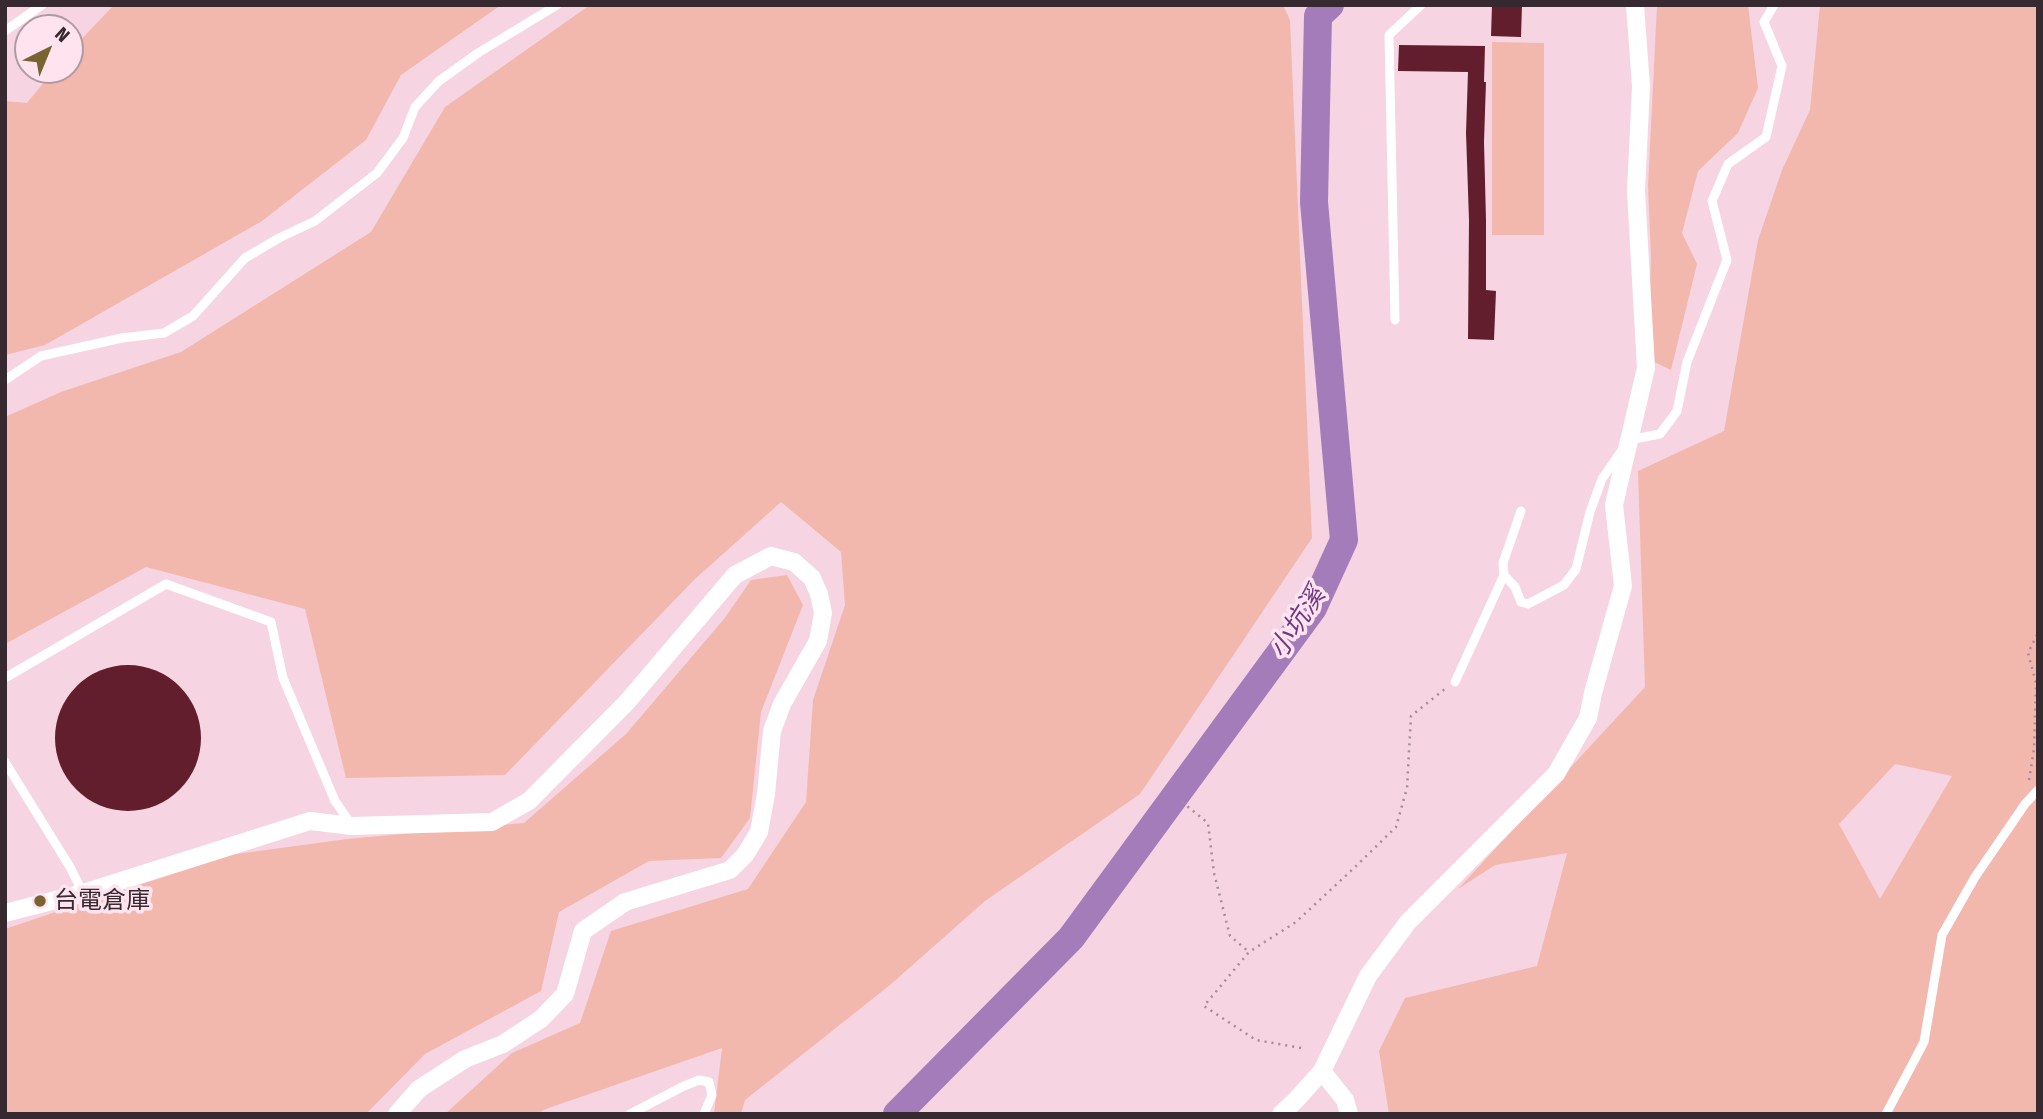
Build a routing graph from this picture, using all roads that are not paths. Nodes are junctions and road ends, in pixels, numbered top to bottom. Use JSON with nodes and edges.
{"nodes":[{"id":1,"x":42,"y":5,"type":"edge"},
{"id":2,"x":557,"y":5,"type":"edge"},
{"id":3,"x":1421,"y":5,"type":"edge"},
{"id":4,"x":1635,"y":5,"type":"edge"},
{"id":5,"x":1774,"y":5,"type":"edge"},
{"id":6,"x":5,"y":32,"type":"edge"},
{"id":7,"x":1395,"y":320,"type":"dead end"},
{"id":8,"x":5,"y":380,"type":"edge"},
{"id":9,"x":1629,"y":440,"type":"junction"},
{"id":10,"x":1521,"y":511,"type":"dead end"},
{"id":11,"x":1504,"y":575,"type":"junction"},
{"id":12,"x":5,"y":678,"type":"edge"},
{"id":13,"x":1455,"y":682,"type":"road end"},
{"id":14,"x":5,"y":762,"type":"edge"},
{"id":15,"x":2038,"y":790,"type":"edge"},
{"id":16,"x":352,"y":826,"type":"junction"},
{"id":17,"x":83,"y":893,"type":"junction"},
{"id":18,"x":5,"y":913,"type":"edge"},
{"id":19,"x":1322,"y":1071,"type":"junction"},
{"id":20,"x":397,"y":1114,"type":"edge"},
{"id":21,"x":629,"y":1114,"type":"edge"},
{"id":22,"x":704,"y":1114,"type":"edge"},
{"id":23,"x":1281,"y":1114,"type":"edge"},
{"id":24,"x":1349,"y":1114,"type":"edge"},
{"id":25,"x":1886,"y":1114,"type":"edge"}],
"edges":[{"from":1,"to":6,"type":"lane"},
{"from":2,"to":8,"type":"lane"},
{"from":3,"to":7,"type":"lane"},
{"from":4,"to":9,"type":"street"},
{"from":5,"to":9,"type":"lane"},
{"from":9,"to":11,"type":"lane"},
{"from":9,"to":19,"type":"street"},
{"from":10,"to":11,"type":"lane"},
{"from":11,"to":13,"type":"lane"},
{"from":12,"to":16,"type":"lane"},
{"from":14,"to":17,"type":"lane"},
{"from":15,"to":25,"type":"lane"},
{"from":16,"to":17,"type":"street"},
{"from":16,"to":20,"type":"street"},
{"from":17,"to":18,"type":"street"},
{"from":19,"to":23,"type":"street"},
{"from":19,"to":24,"type":"street"},
{"from":21,"to":22,"type":"lane"}]}
